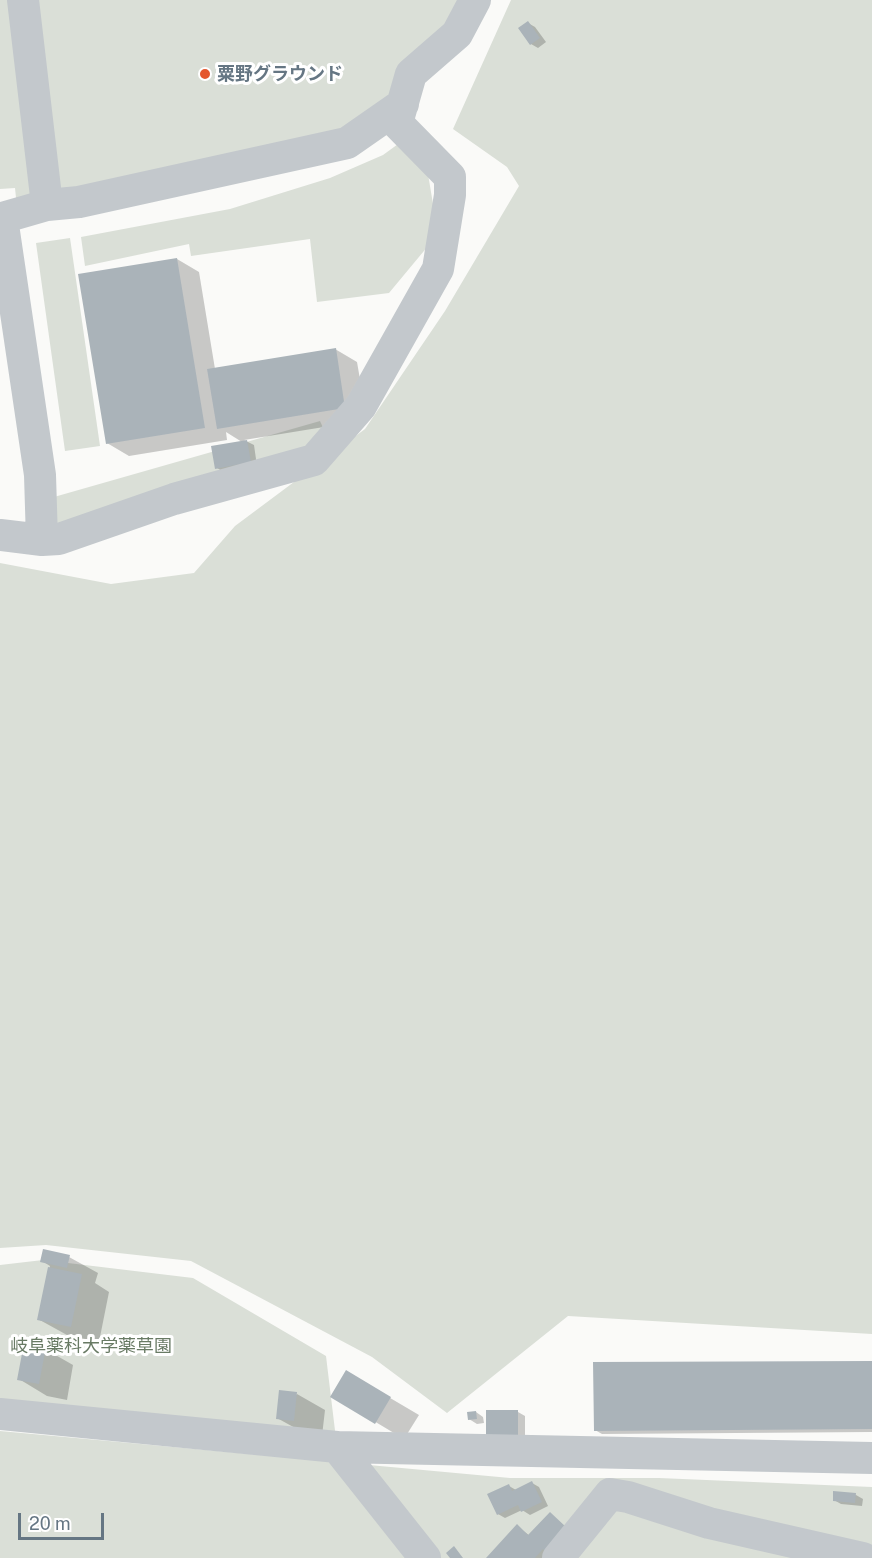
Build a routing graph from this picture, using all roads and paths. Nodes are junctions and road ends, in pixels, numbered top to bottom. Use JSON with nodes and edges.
{"nodes":[{"id":1,"x":23,"y":0,"type":"edge"},
{"id":2,"x":475,"y":0,"type":"edge"},
{"id":3,"x":403,"y":104,"type":"junction"},
{"id":4,"x":47,"y":205,"type":"junction"},
{"id":5,"x":0,"y":535,"type":"edge"},
{"id":6,"x":42,"y":540,"type":"junction"},
{"id":7,"x":0,"y":1414,"type":"edge"},
{"id":8,"x":337,"y":1447,"type":"junction"},
{"id":9,"x":872,"y":1458,"type":"edge"},
{"id":10,"x":425,"y":1558,"type":"edge"},
{"id":11,"x":558,"y":1558,"type":"edge"},
{"id":12,"x":863,"y":1558,"type":"edge"}],
"edges":[{"from":1,"to":4,"type":"street"},
{"from":2,"to":3,"type":"street"},
{"from":3,"to":4,"type":"street"},
{"from":3,"to":6,"type":"street"},
{"from":4,"to":6,"type":"street"},
{"from":5,"to":6,"type":"street"},
{"from":7,"to":8,"type":"street"},
{"from":8,"to":9,"type":"street"},
{"from":8,"to":10,"type":"street"},
{"from":11,"to":12,"type":"street"}]}
